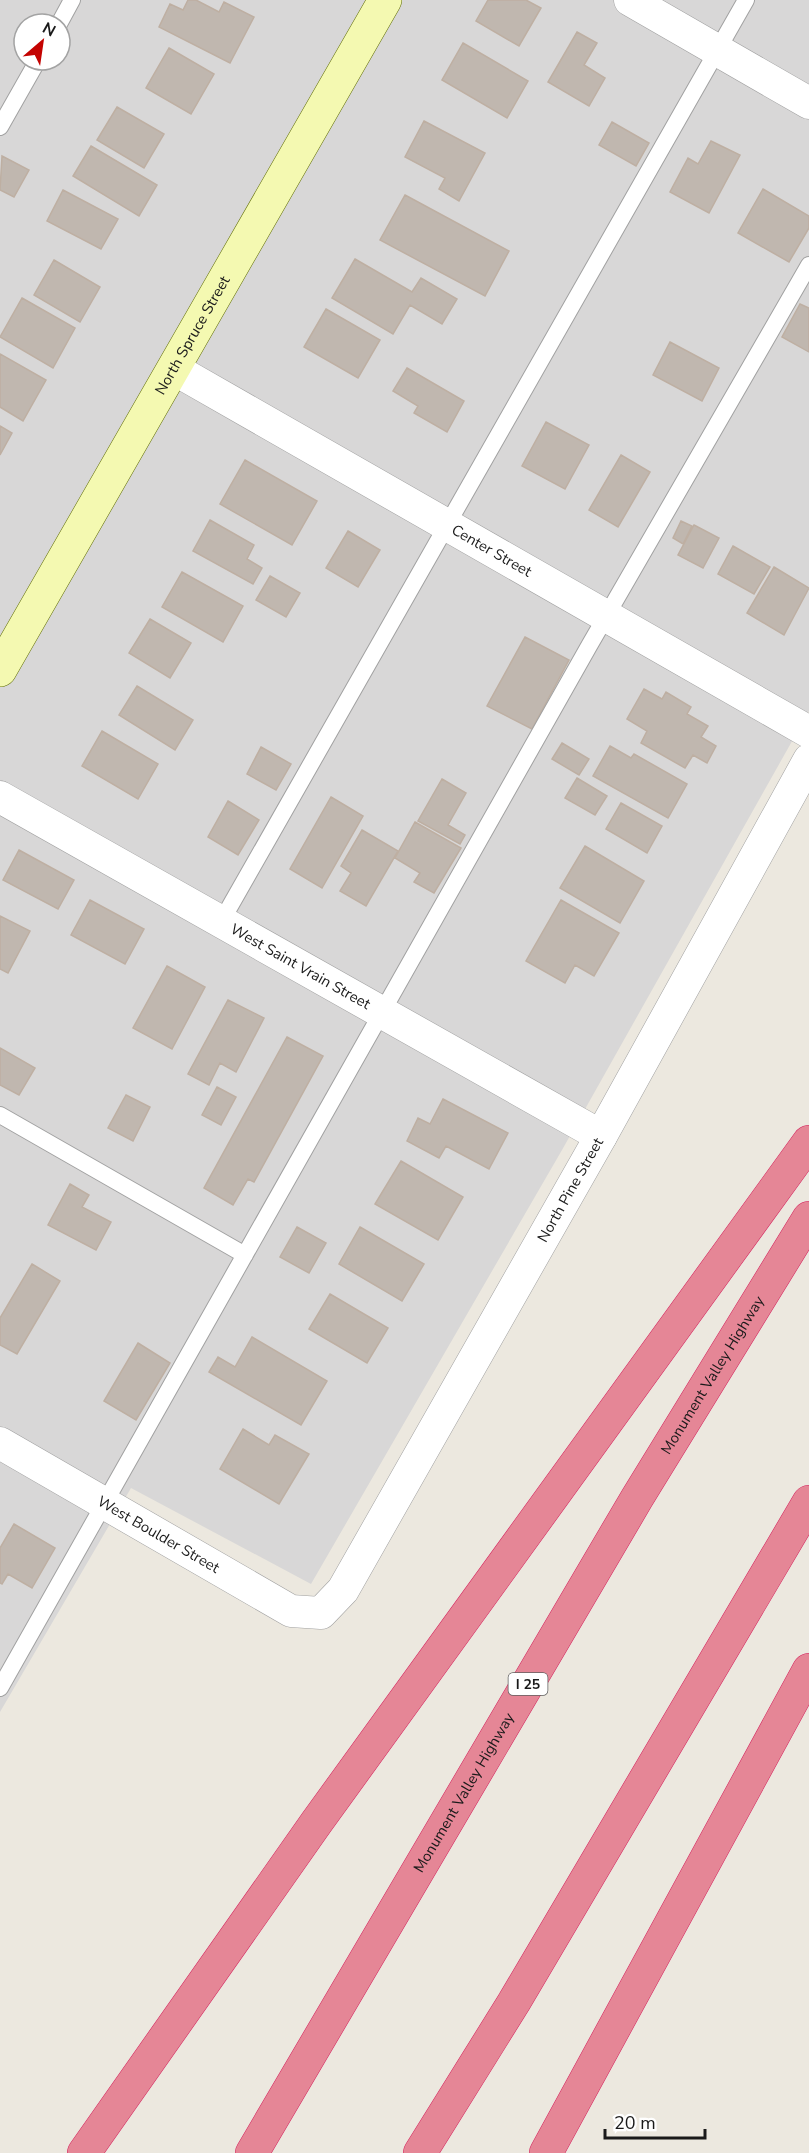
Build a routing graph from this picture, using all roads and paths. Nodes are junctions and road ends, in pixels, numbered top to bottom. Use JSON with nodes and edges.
{"nodes":[{"id":1,"x":385,"y":0,"type":"edge"},
{"id":2,"x":630,"y":0,"type":"edge"},
{"id":3,"x":746,"y":0,"type":"edge"},
{"id":4,"x":717,"y":50,"type":"junction"},
{"id":5,"x":31,"y":72,"type":"edge"},
{"id":6,"x":809,"y":102,"type":"edge"},
{"id":7,"x":0,"y":127,"type":"edge"},
{"id":8,"x":809,"y":266,"type":"edge"},
{"id":9,"x":174,"y":369,"type":"junction"},
{"id":10,"x":448,"y":525,"type":"junction"},
{"id":11,"x":606,"y":616,"type":"junction"},
{"id":12,"x":0,"y":670,"type":"edge"},
{"id":13,"x":809,"y":732,"type":"edge"},
{"id":14,"x":809,"y":760,"type":"edge"},
{"id":15,"x":0,"y":798,"type":"edge"},
{"id":16,"x":221,"y":922,"type":"junction"},
{"id":17,"x":382,"y":1013,"type":"junction"},
{"id":18,"x":0,"y":1115,"type":"edge"},
{"id":19,"x":601,"y":1136,"type":"junction"},
{"id":20,"x":809,"y":1142,"type":"edge"},
{"id":21,"x":809,"y":1218,"type":"edge"},
{"id":22,"x":245,"y":1255,"type":"junction"},
{"id":23,"x":0,"y":1443,"type":"edge"},
{"id":24,"x":809,"y":1502,"type":"edge"},
{"id":25,"x":103,"y":1503,"type":"junction"},
{"id":26,"x":321,"y":1613,"type":"joint"},
{"id":27,"x":809,"y":1670,"type":"edge"},
{"id":28,"x":0,"y":1688,"type":"edge"},
{"id":29,"x":84,"y":2153,"type":"edge"},
{"id":30,"x":252,"y":2153,"type":"edge"},
{"id":31,"x":420,"y":2153,"type":"edge"},
{"id":32,"x":546,"y":2153,"type":"edge"}],
"edges":[{"from":1,"to":9,"type":"street","name":"North Spruce Street"},
{"from":2,"to":4,"type":"street"},
{"from":3,"to":4,"type":"lane"},
{"from":4,"to":6,"type":"street"},
{"from":4,"to":10,"type":"lane"},
{"from":5,"to":7,"type":"lane"},
{"from":8,"to":11,"type":"lane"},
{"from":9,"to":10,"type":"street","name":"Center Street"},
{"from":9,"to":12,"type":"street","name":"North Spruce Street"},
{"from":10,"to":11,"type":"street","name":"Center Street"},
{"from":10,"to":16,"type":"lane"},
{"from":11,"to":13,"type":"street","name":"Center Street"},
{"from":11,"to":17,"type":"lane"},
{"from":14,"to":19,"type":"street","name":"North Pine Street"},
{"from":15,"to":16,"type":"street","name":"West Saint Vrain Street"},
{"from":16,"to":17,"type":"street","name":"West Saint Vrain Street"},
{"from":17,"to":19,"type":"street","name":"West Saint Vrain Street"},
{"from":17,"to":22,"type":"lane"},
{"from":18,"to":22,"type":"lane"},
{"from":19,"to":26,"type":"street","name":"North Pine Street"},
{"from":20,"to":29,"type":"highway"},
{"from":21,"to":30,"type":"highway","name":"Monument Valley Highway","number":"I 25"},
{"from":22,"to":25,"type":"lane"},
{"from":23,"to":25,"type":"street","name":"West Boulder Street"},
{"from":24,"to":31,"type":"highway"},
{"from":25,"to":26,"type":"street","name":"West Boulder Street"},
{"from":25,"to":28,"type":"lane"},
{"from":27,"to":32,"type":"highway"}]}
